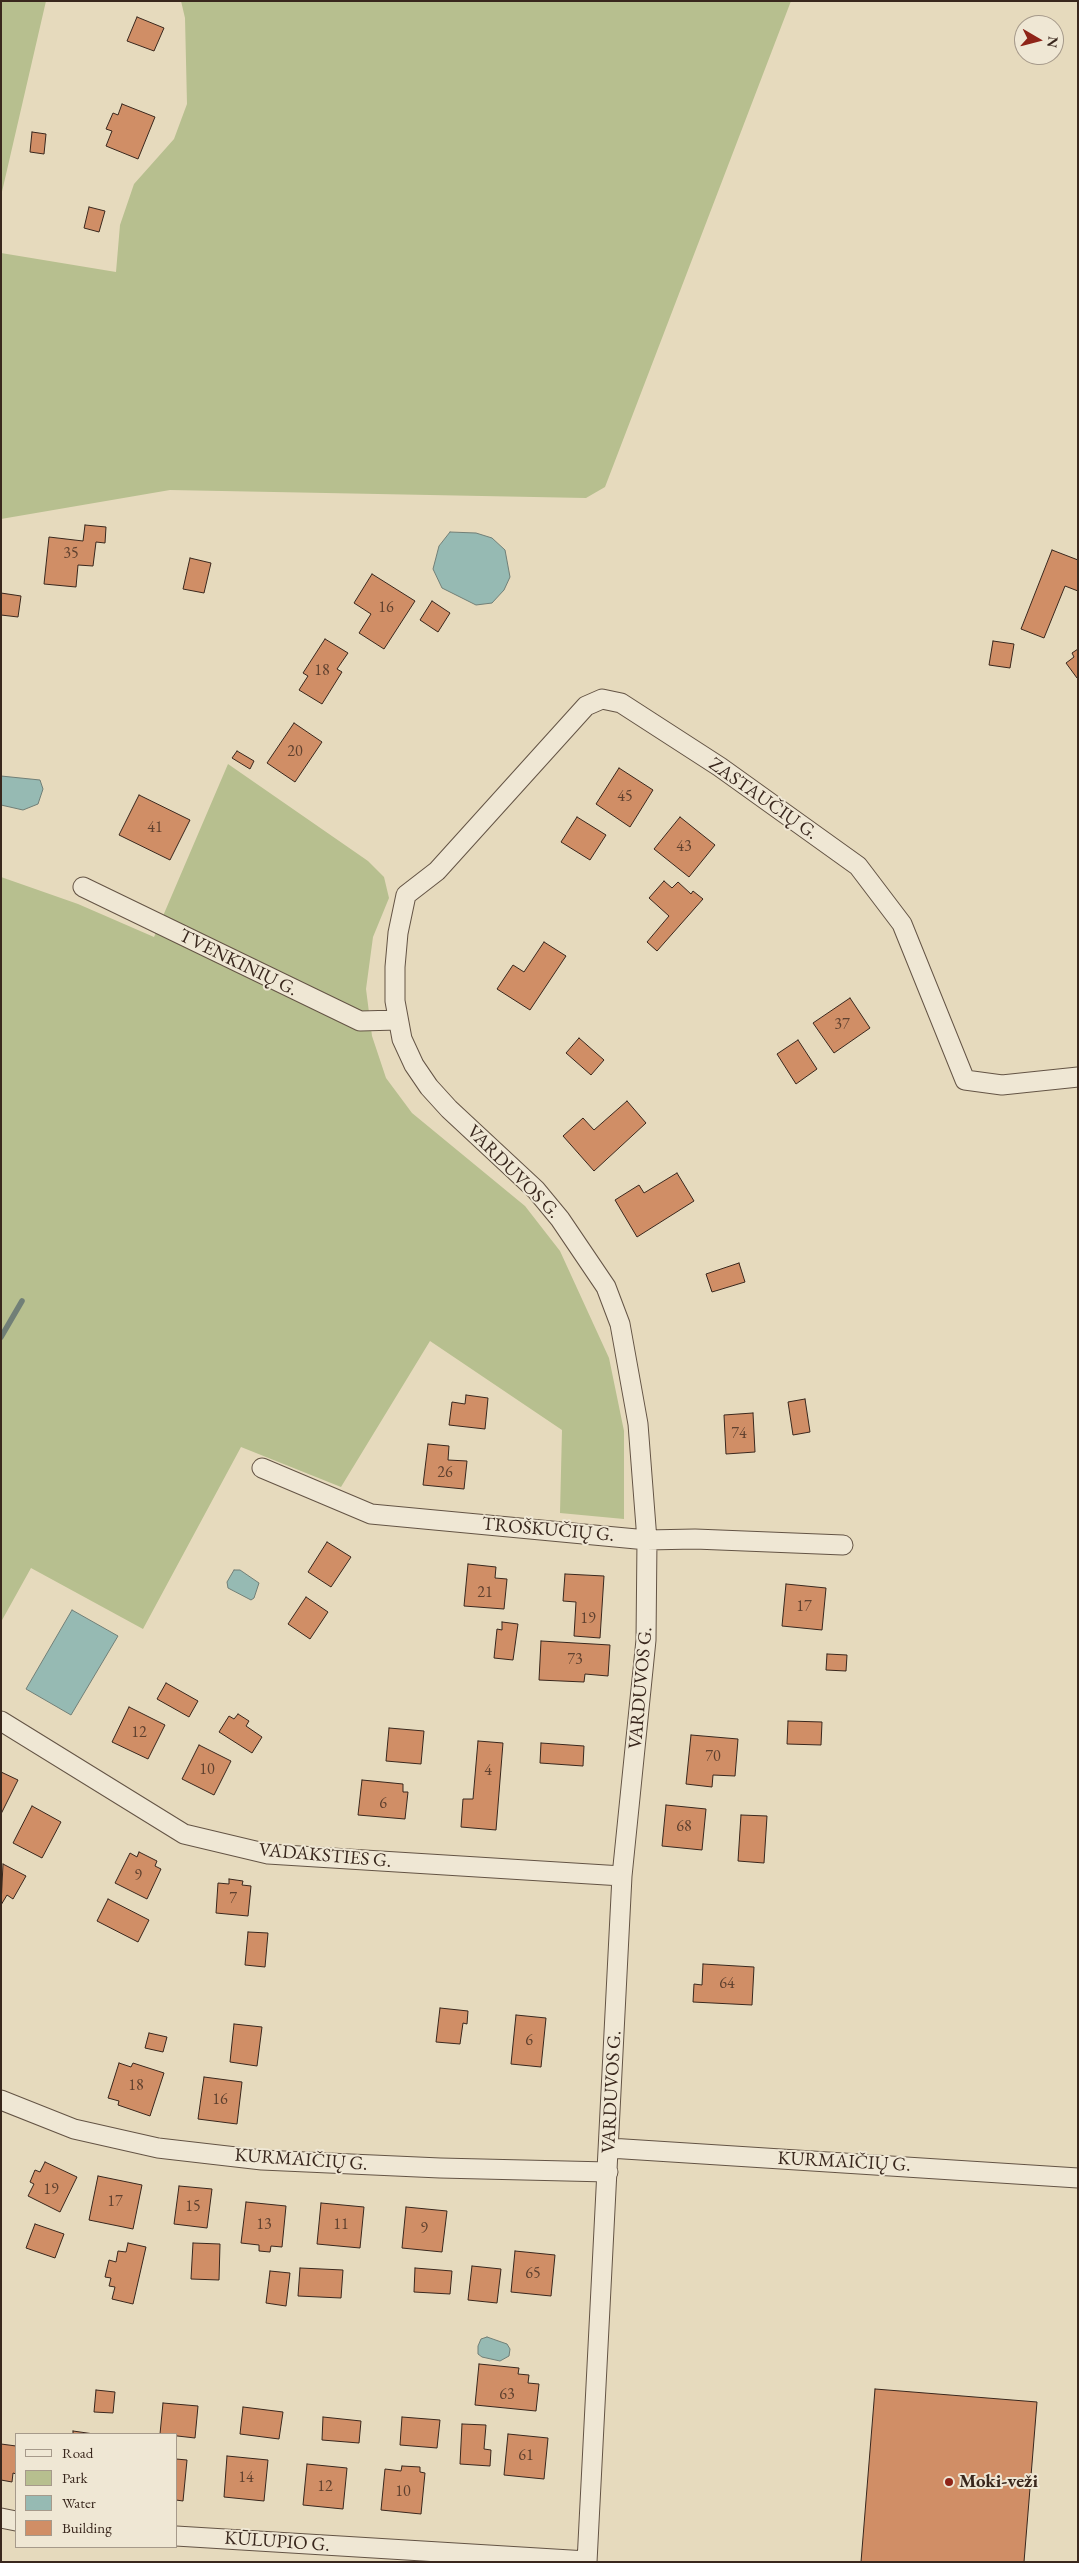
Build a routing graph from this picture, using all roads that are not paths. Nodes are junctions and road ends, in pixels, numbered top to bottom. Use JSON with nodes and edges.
{"nodes":[{"id":1,"x":83,"y":887,"type":"dead end"},
{"id":2,"x":406,"y":895,"type":"joint"},
{"id":3,"x":398,"y":1020,"type":"junction"},
{"id":4,"x":1078,"y":1077,"type":"edge"},
{"id":5,"x":262,"y":1468,"type":"dead end"},
{"id":6,"x":647,"y":1540,"type":"junction"},
{"id":7,"x":843,"y":1545,"type":"dead end"},
{"id":8,"x":1,"y":1721,"type":"edge"},
{"id":9,"x":622,"y":1876,"type":"junction"},
{"id":10,"x":1,"y":2100,"type":"edge"},
{"id":11,"x":609,"y":2148,"type":"junction"},
{"id":12,"x":608,"y":2172,"type":"junction"},
{"id":13,"x":1078,"y":2178,"type":"edge"},
{"id":14,"x":1,"y":2518,"type":"edge"},
{"id":15,"x":15,"y":2522,"type":"edge"},
{"id":16,"x":178,"y":2536,"type":"edge"},
{"id":17,"x":587,"y":2562,"type":"edge"}],
"edges":[{"from":1,"to":3,"type":"street","name":"TVENKINIŲ G."},
{"from":2,"to":3,"type":"street","name":"VARDUVOS G."},
{"from":2,"to":4,"type":"street","name":"ZASTAUČIŲ G."},
{"from":3,"to":6,"type":"street","name":"VARDUVOS G."},
{"from":5,"to":6,"type":"street","name":"TROŠKUČIŲ G."},
{"from":6,"to":7,"type":"street","name":"TROŠKUČIŲ G."},
{"from":6,"to":9,"type":"street","name":"VARDUVOS G."},
{"from":8,"to":9,"type":"street","name":"VADAKSTIES G."},
{"from":9,"to":11,"type":"street","name":"VARDUVOS G."},
{"from":10,"to":12,"type":"street","name":"KURMAIČIŲ G."},
{"from":11,"to":12,"type":"street","name":"VARDUVOS G."},
{"from":11,"to":13,"type":"street","name":"KURMAIČIŲ G."},
{"from":12,"to":17,"type":"street","name":"VARDUVOS G."},
{"from":14,"to":15,"type":"street"},
{"from":16,"to":17,"type":"street","name":"KŪLUPIO G."}]}
